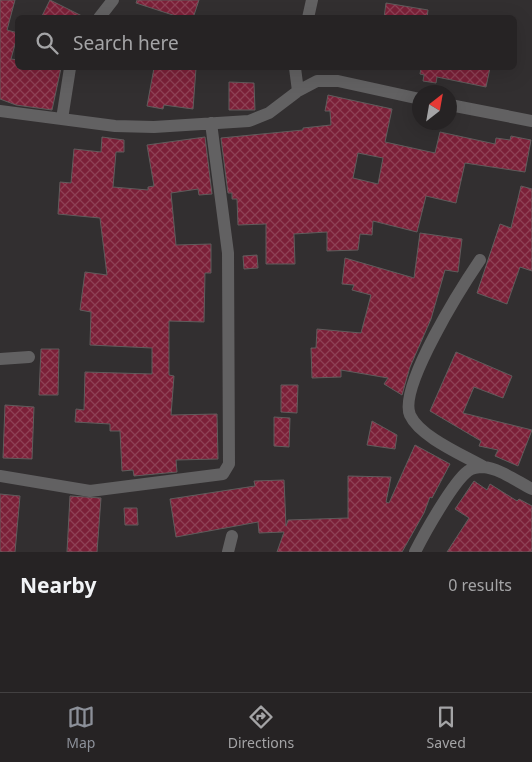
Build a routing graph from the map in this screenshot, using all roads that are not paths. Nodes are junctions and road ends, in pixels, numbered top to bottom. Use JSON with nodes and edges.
{"nodes":[{"id":1,"x":112,"y":0,"type":"edge"},
{"id":2,"x":312,"y":0,"type":"edge"},
{"id":3,"x":101,"y":15,"type":"edge"},
{"id":4,"x":309,"y":15,"type":"edge"},
{"id":5,"x":70,"y":70,"type":"edge"},
{"id":6,"x":295,"y":70,"type":"edge"},
{"id":7,"x":298,"y":91,"type":"junction"},
{"id":8,"x":412,"y":97,"type":"edge"},
{"id":9,"x":457,"y":106,"type":"edge"},
{"id":10,"x":0,"y":111,"type":"edge"},
{"id":11,"x":62,"y":119,"type":"junction"},
{"id":12,"x":532,"y":121,"type":"edge"},
{"id":13,"x":211,"y":123,"type":"junction"},
{"id":14,"x":480,"y":260,"type":"dead end"},
{"id":15,"x":29,"y":357,"type":"dead end"},
{"id":16,"x":0,"y":359,"type":"edge"},
{"id":17,"x":484,"y":467,"type":"junction"},
{"id":18,"x":0,"y":476,"type":"edge"},
{"id":19,"x":532,"y":489,"type":"edge"},
{"id":20,"x":232,"y":536,"type":"dead end"},
{"id":21,"x":228,"y":552,"type":"edge"},
{"id":22,"x":415,"y":552,"type":"edge"}],
"edges":[{"from":1,"to":3,"type":"street"},
{"from":2,"to":4,"type":"street"},
{"from":5,"to":11,"type":"street"},
{"from":6,"to":7,"type":"street"},
{"from":7,"to":8,"type":"street"},
{"from":7,"to":13,"type":"street"},
{"from":9,"to":12,"type":"street"},
{"from":10,"to":11,"type":"street"},
{"from":11,"to":13,"type":"street"},
{"from":13,"to":18,"type":"street"},
{"from":14,"to":17,"type":"street"},
{"from":15,"to":16,"type":"street"},
{"from":17,"to":19,"type":"street"},
{"from":17,"to":22,"type":"street"},
{"from":20,"to":21,"type":"street"}]}
